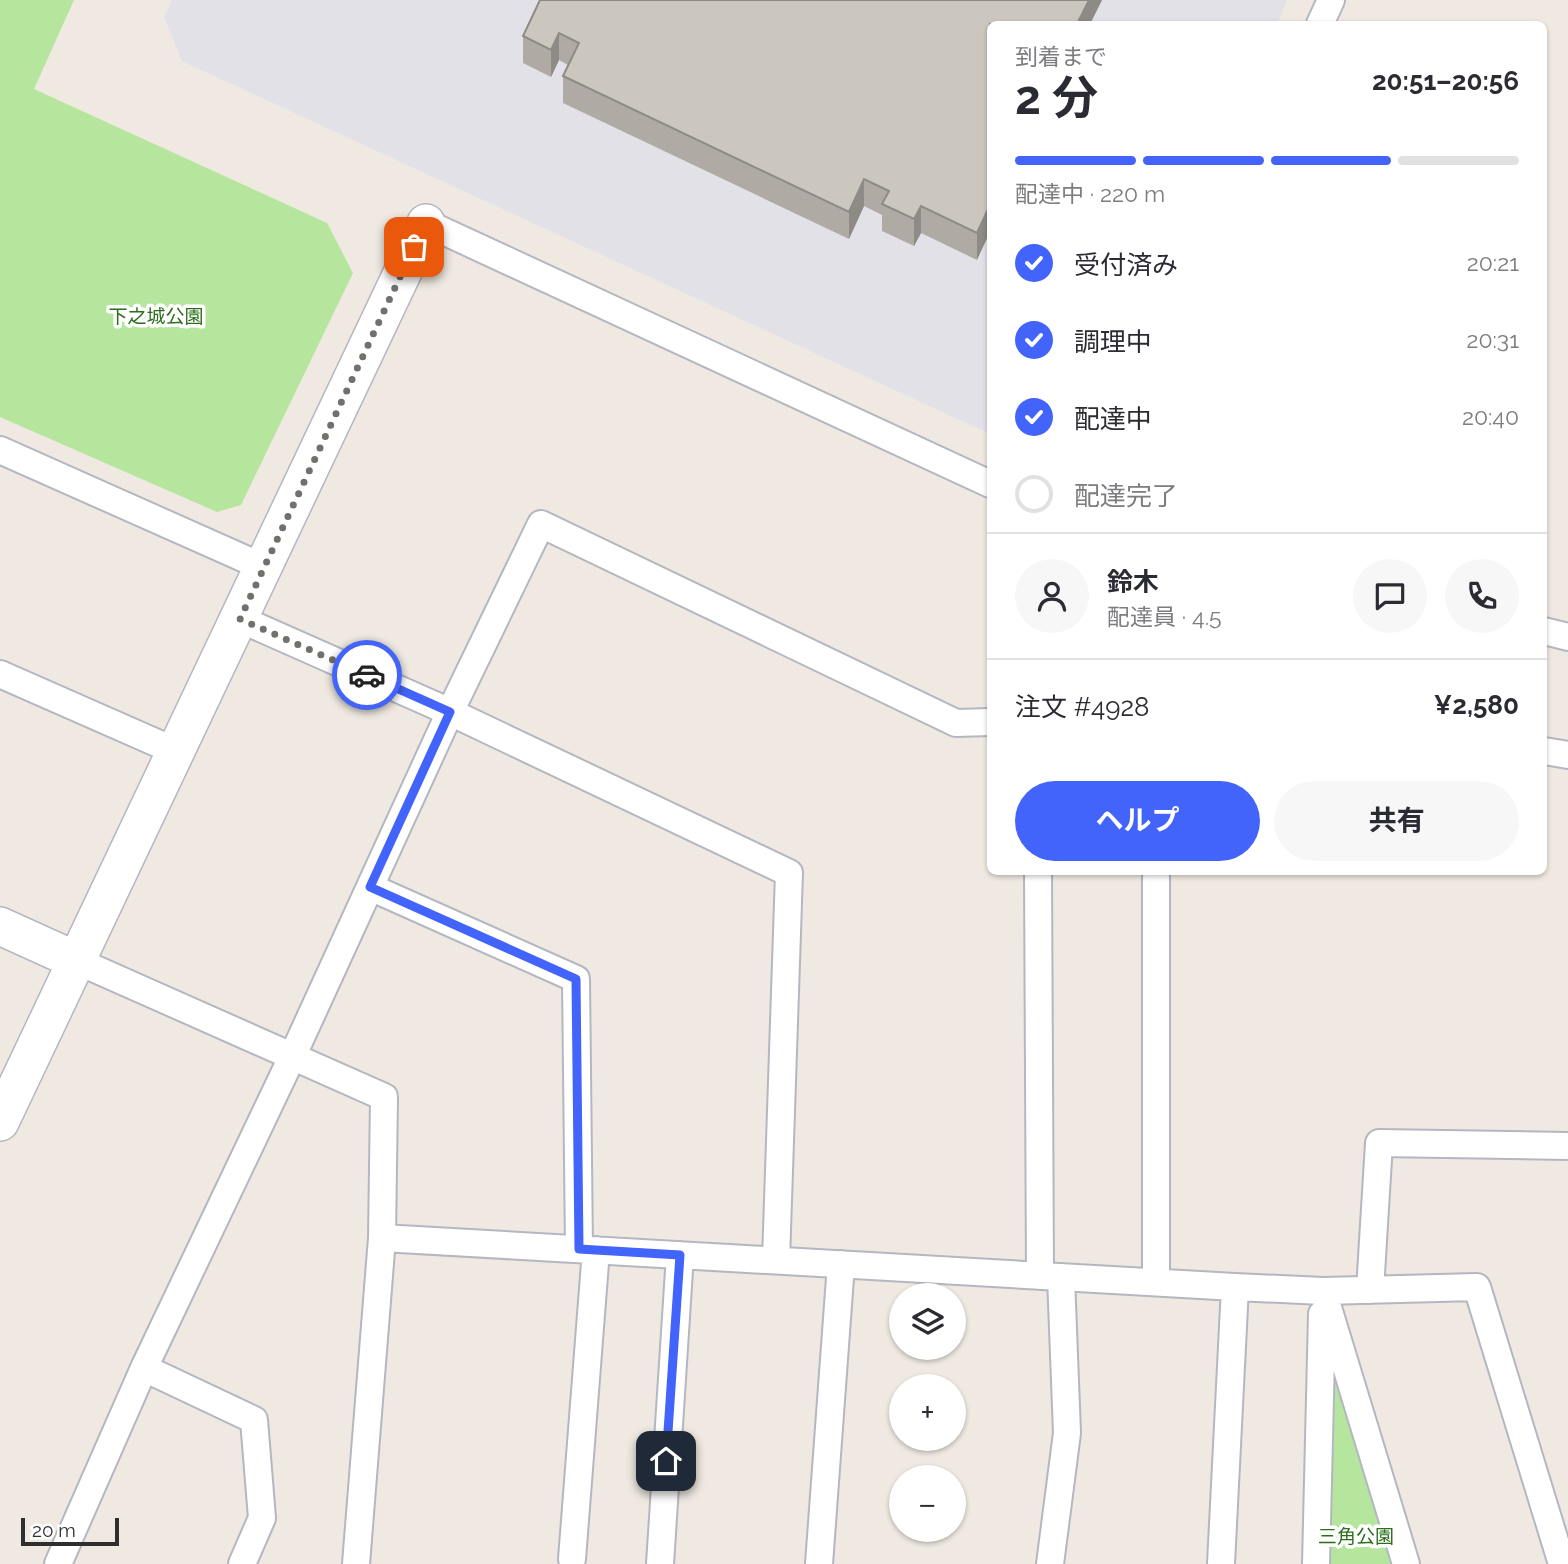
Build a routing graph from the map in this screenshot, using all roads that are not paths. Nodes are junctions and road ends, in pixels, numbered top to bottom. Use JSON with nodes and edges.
{"nodes":[{"id":1,"x":1331,"y":0,"type":"edge"},
{"id":2,"x":1321,"y":21,"type":"edge"},
{"id":3,"x":426,"y":223,"type":"joint"},
{"id":4,"x":0,"y":450,"type":"edge"},
{"id":5,"x":987,"y":483,"type":"edge"},
{"id":6,"x":263,"y":567,"type":"junction"},
{"id":7,"x":240,"y":619,"type":"junction"},
{"id":8,"x":1547,"y":632,"type":"edge"},
{"id":9,"x":1568,"y":637,"type":"edge"},
{"id":10,"x":0,"y":674,"type":"edge"},
{"id":11,"x":450,"y":712,"type":"junction"},
{"id":12,"x":987,"y":722,"type":"edge"},
{"id":13,"x":175,"y":751,"type":"junction"},
{"id":14,"x":1547,"y":752,"type":"edge"},
{"id":15,"x":1568,"y":755,"type":"edge"},
{"id":16,"x":1038,"y":875,"type":"edge"},
{"id":17,"x":1156,"y":875,"type":"edge"},
{"id":18,"x":370,"y":887,"type":"junction"},
{"id":19,"x":0,"y":926,"type":"edge"},
{"id":20,"x":75,"y":960,"type":"junction"},
{"id":21,"x":293,"y":1055,"type":"junction"},
{"id":22,"x":0,"y":1122,"type":"edge"},
{"id":23,"x":1568,"y":1146,"type":"edge"},
{"id":24,"x":382,"y":1238,"type":"junction"},
{"id":25,"x":588,"y":1250,"type":"junction"},
{"id":26,"x":680,"y":1255,"type":"junction"},
{"id":27,"x":776,"y":1261,"type":"junction"},
{"id":28,"x":841,"y":1264,"type":"junction"},
{"id":29,"x":1051,"y":1276,"type":"junction"},
{"id":30,"x":1156,"y":1282,"type":"junction"},
{"id":31,"x":1235,"y":1287,"type":"junction"},
{"id":32,"x":1370,"y":1290,"type":"junction"},
{"id":33,"x":1323,"y":1291,"type":"junction"},
{"id":34,"x":144,"y":1367,"type":"junction"},
{"id":35,"x":572,"y":1559,"type":"dead end"},
{"id":36,"x":58,"y":1564,"type":"edge"},
{"id":37,"x":242,"y":1564,"type":"edge"},
{"id":38,"x":356,"y":1564,"type":"edge"},
{"id":39,"x":660,"y":1564,"type":"edge"},
{"id":40,"x":819,"y":1564,"type":"edge"},
{"id":41,"x":1050,"y":1564,"type":"edge"},
{"id":42,"x":1221,"y":1564,"type":"edge"},
{"id":43,"x":1316,"y":1564,"type":"edge"},
{"id":44,"x":1406,"y":1564,"type":"edge"},
{"id":45,"x":1562,"y":1564,"type":"edge"}],
"edges":[{"from":1,"to":2,"type":"street"},
{"from":3,"to":5,"type":"street"},
{"from":3,"to":6,"type":"street"},
{"from":4,"to":6,"type":"street"},
{"from":6,"to":7,"type":"street"},
{"from":7,"to":11,"type":"street"},
{"from":7,"to":13,"type":"street"},
{"from":8,"to":9,"type":"street"},
{"from":10,"to":13,"type":"street"},
{"from":11,"to":12,"type":"street"},
{"from":11,"to":18,"type":"street"},
{"from":11,"to":27,"type":"street"},
{"from":13,"to":20,"type":"street"},
{"from":14,"to":15,"type":"street"},
{"from":16,"to":29,"type":"street"},
{"from":17,"to":30,"type":"street"},
{"from":18,"to":21,"type":"street"},
{"from":18,"to":25,"type":"street"},
{"from":19,"to":20,"type":"street"},
{"from":20,"to":21,"type":"street"},
{"from":20,"to":22,"type":"street"},
{"from":21,"to":24,"type":"street"},
{"from":21,"to":34,"type":"street"},
{"from":23,"to":32,"type":"street"},
{"from":24,"to":25,"type":"street"},
{"from":24,"to":38,"type":"street"},
{"from":25,"to":26,"type":"street"},
{"from":25,"to":35,"type":"street"},
{"from":26,"to":27,"type":"street"},
{"from":26,"to":39,"type":"street"},
{"from":27,"to":28,"type":"street"},
{"from":28,"to":29,"type":"street"},
{"from":28,"to":40,"type":"street"},
{"from":29,"to":30,"type":"street"},
{"from":29,"to":41,"type":"street"},
{"from":30,"to":31,"type":"street"},
{"from":31,"to":33,"type":"street"},
{"from":31,"to":42,"type":"street"},
{"from":32,"to":33,"type":"street"},
{"from":32,"to":45,"type":"street"},
{"from":33,"to":43,"type":"street"},
{"from":33,"to":44,"type":"street"},
{"from":34,"to":36,"type":"street"},
{"from":34,"to":37,"type":"street"}]}
